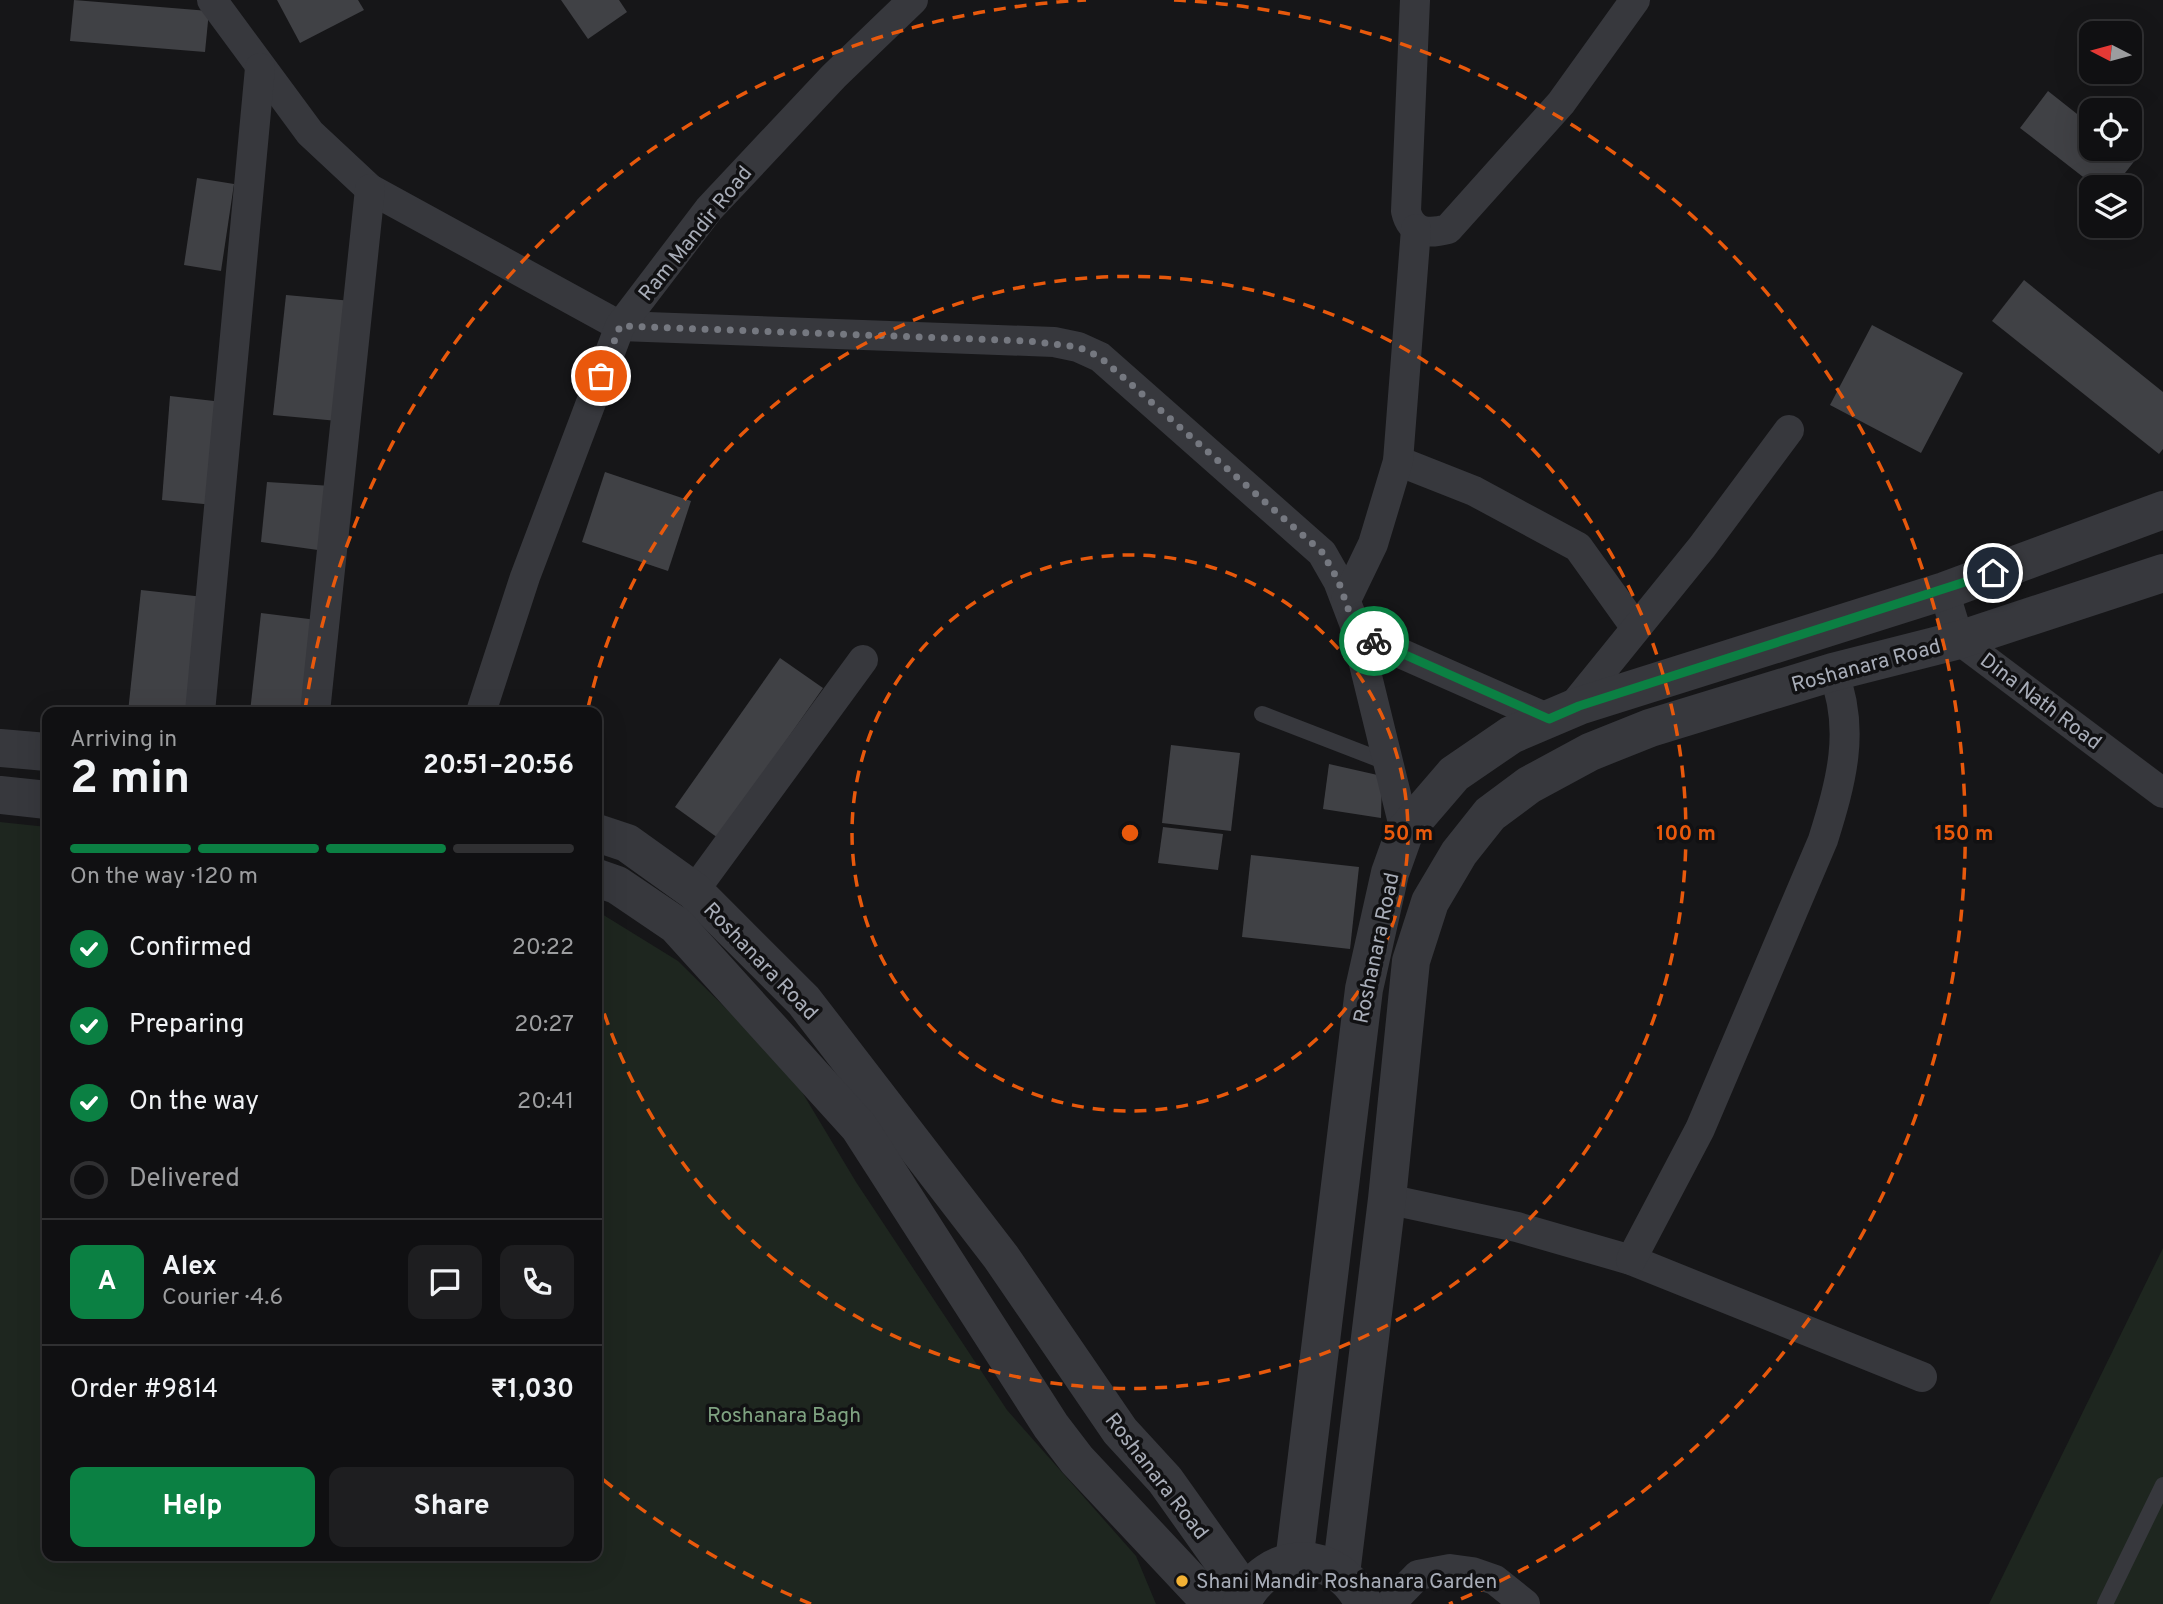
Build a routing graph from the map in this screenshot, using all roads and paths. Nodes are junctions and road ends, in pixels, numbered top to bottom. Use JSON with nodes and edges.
{"nodes":[{"id":1,"x":212,"y":0,"type":"edge"},
{"id":2,"x":913,"y":0,"type":"edge"},
{"id":3,"x":1415,"y":0,"type":"edge"},
{"id":4,"x":1635,"y":0,"type":"edge"},
{"id":5,"x":260,"y":68,"type":"junction"},
{"id":6,"x":370,"y":189,"type":"junction"},
{"id":7,"x":1416,"y":229,"type":"junction"},
{"id":8,"x":620,"y":326,"type":"junction"},
{"id":9,"x":1789,"y":430,"type":"dead end"},
{"id":10,"x":1398,"y":461,"type":"junction"},
{"id":11,"x":2163,"y":510,"type":"edge"},
{"id":12,"x":2163,"y":573,"type":"edge"},
{"id":13,"x":1944,"y":591,"type":"junction"},
{"id":14,"x":1346,"y":600,"type":"junction"},
{"id":15,"x":1636,"y":628,"type":"junction"},
{"id":16,"x":1357,"y":634,"type":"junction"},
{"id":17,"x":1959,"y":640,"type":"junction"},
{"id":18,"x":863,"y":660,"type":"dead end"},
{"id":19,"x":1833,"y":672,"type":"junction"},
{"id":20,"x":200,"y":707,"type":"edge"},
{"id":21,"x":316,"y":707,"type":"edge"},
{"id":22,"x":483,"y":707,"type":"edge"},
{"id":23,"x":1262,"y":714,"type":"dead end"},
{"id":24,"x":1560,"y":714,"type":"junction"},
{"id":25,"x":0,"y":748,"type":"edge"},
{"id":26,"x":42,"y":752,"type":"edge"},
{"id":27,"x":1386,"y":762,"type":"junction"},
{"id":28,"x":2163,"y":793,"type":"edge"},
{"id":29,"x":0,"y":795,"type":"edge"},
{"id":30,"x":42,"y":799,"type":"edge"},
{"id":31,"x":1405,"y":831,"type":"junction"},
{"id":32,"x":602,"y":835,"type":"edge"},
{"id":33,"x":602,"y":880,"type":"edge"},
{"id":34,"x":694,"y":891,"type":"junction"},
{"id":35,"x":1387,"y":1199,"type":"junction"},
{"id":36,"x":1631,"y":1260,"type":"junction"},
{"id":37,"x":1922,"y":1377,"type":"dead end"},
{"id":38,"x":2163,"y":1485,"type":"edge"},
{"id":39,"x":1294,"y":1562,"type":"junction"},
{"id":40,"x":1341,"y":1574,"type":"junction"},
{"id":41,"x":1233,"y":1601,"type":"edge"},
{"id":42,"x":1364,"y":1604,"type":"edge"},
{"id":43,"x":1390,"y":1604,"type":"edge"},
{"id":44,"x":1525,"y":1604,"type":"edge"},
{"id":45,"x":2105,"y":1604,"type":"edge"}],
"edges":[{"from":1,"to":5,"type":"street"},
{"from":2,"to":8,"type":"street","name":"Ram Mandir Road"},
{"from":3,"to":7,"type":"street"},
{"from":4,"to":7,"type":"street"},
{"from":5,"to":6,"type":"street"},
{"from":5,"to":20,"type":"street"},
{"from":6,"to":8,"type":"street"},
{"from":6,"to":21,"type":"street"},
{"from":7,"to":10,"type":"street"},
{"from":8,"to":14,"type":"street"},
{"from":8,"to":22,"type":"street","name":"Ram Mandir Road"},
{"from":9,"to":15,"type":"street"},
{"from":10,"to":14,"type":"street"},
{"from":10,"to":15,"type":"street"},
{"from":11,"to":13,"type":"street","name":"Roshanara Road"},
{"from":12,"to":17,"type":"street","name":"Roshanara Road"},
{"from":13,"to":17,"type":"street","name":"Dina Nath Road"},
{"from":13,"to":24,"type":"street","name":"Roshanara Road"},
{"from":14,"to":16,"type":"street"},
{"from":15,"to":24,"type":"street"},
{"from":16,"to":24,"type":"street"},
{"from":16,"to":27,"type":"street"},
{"from":17,"to":19,"type":"street","name":"Roshanara Road"},
{"from":17,"to":28,"type":"street","name":"Dina Nath Road"},
{"from":18,"to":34,"type":"street"},
{"from":19,"to":35,"type":"street","name":"Roshanara Road"},
{"from":19,"to":36,"type":"street"},
{"from":23,"to":27,"type":"lane"},
{"from":24,"to":31,"type":"street","name":"Roshanara Road"},
{"from":25,"to":26,"type":"street"},
{"from":27,"to":31,"type":"street"},
{"from":29,"to":30,"type":"street"},
{"from":31,"to":39,"type":"street","name":"Roshanara Road"},
{"from":32,"to":34,"type":"street","name":"Roshanara Road"},
{"from":33,"to":41,"type":"street","name":"Roshanara Road"},
{"from":34,"to":41,"type":"street","name":"Roshanara Road"},
{"from":35,"to":36,"type":"street"},
{"from":35,"to":40,"type":"street","name":"Roshanara Road"},
{"from":36,"to":37,"type":"street"},
{"from":38,"to":45,"type":"lane"},
{"from":39,"to":40,"type":"street"},
{"from":39,"to":41,"type":"street"},
{"from":40,"to":42,"type":"street"},
{"from":43,"to":44,"type":"street"}]}
